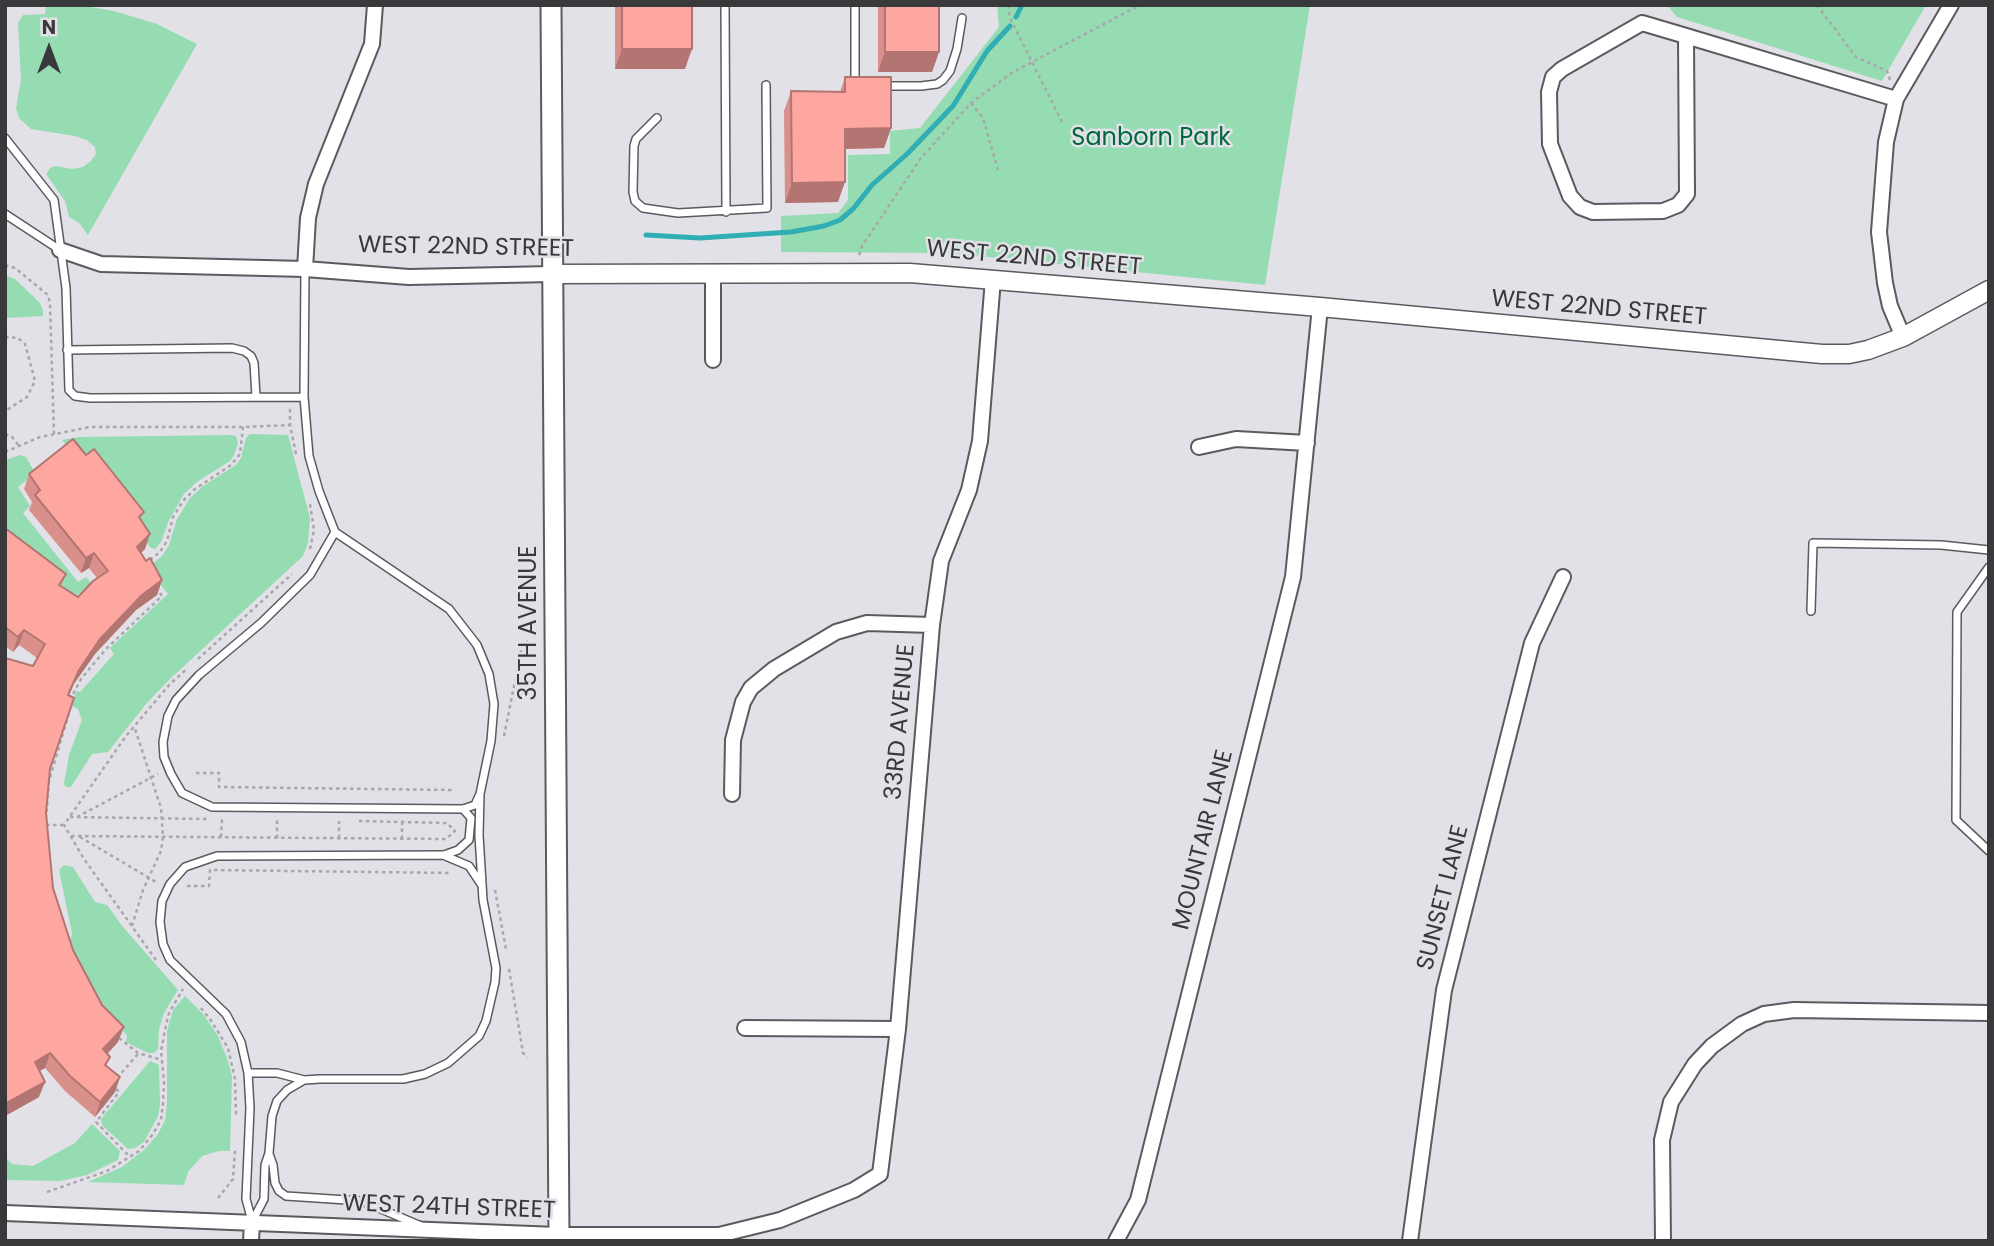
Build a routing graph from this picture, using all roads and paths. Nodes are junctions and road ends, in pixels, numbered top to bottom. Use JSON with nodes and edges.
{"nodes":[{"id":1,"x":375,"y":5,"type":"edge"},
{"id":2,"x":551,"y":5,"type":"edge"},
{"id":3,"x":724,"y":5,"type":"edge"},
{"id":4,"x":855,"y":5,"type":"edge"},
{"id":5,"x":1008,"y":5,"type":"edge"},
{"id":6,"x":1140,"y":5,"type":"edge"},
{"id":7,"x":1817,"y":5,"type":"edge"},
{"id":8,"x":1951,"y":5,"type":"edge"},
{"id":9,"x":962,"y":18,"type":"dead end"},
{"id":10,"x":1686,"y":36,"type":"junction"},
{"id":11,"x":1033,"y":61,"type":"junction"},
{"id":12,"x":766,"y":85,"type":"dead end"},
{"id":13,"x":866,"y":86,"type":"edge"},
{"id":14,"x":877,"y":86,"type":"edge"},
{"id":15,"x":1896,"y":99,"type":"junction"},
{"id":16,"x":971,"y":103,"type":"junction"},
{"id":17,"x":657,"y":118,"type":"dead end"},
{"id":18,"x":1063,"y":124,"type":"dead end"},
{"id":19,"x":5,"y":138,"type":"edge"},
{"id":20,"x":998,"y":170,"type":"dead end"},
{"id":21,"x":726,"y":212,"type":"junction"},
{"id":22,"x":5,"y":214,"type":"edge"},
{"id":23,"x":60,"y":250,"type":"junction"},
{"id":24,"x":859,"y":256,"type":"dead end"},
{"id":25,"x":5,"y":265,"type":"edge"},
{"id":26,"x":305,"y":269,"type":"junction"},
{"id":27,"x":552,"y":274,"type":"junction"},
{"id":28,"x":713,"y":274,"type":"junction"},
{"id":29,"x":993,"y":279,"type":"junction"},
{"id":30,"x":1989,"y":290,"type":"edge"},
{"id":31,"x":1321,"y":307,"type":"junction"},
{"id":32,"x":5,"y":337,"type":"edge"},
{"id":33,"x":1903,"y":337,"type":"junction"},
{"id":34,"x":67,"y":350,"type":"junction"},
{"id":35,"x":713,"y":360,"type":"dead end"},
{"id":36,"x":256,"y":397,"type":"junction"},
{"id":37,"x":304,"y":397,"type":"junction"},
{"id":38,"x":5,"y":411,"type":"edge"},
{"id":39,"x":290,"y":425,"type":"dead end"},
{"id":40,"x":243,"y":427,"type":"junction"},
{"id":41,"x":5,"y":434,"type":"edge"},
{"id":42,"x":54,"y":434,"type":"junction"},
{"id":43,"x":1307,"y":443,"type":"junction"},
{"id":44,"x":19,"y":446,"type":"junction"},
{"id":45,"x":1199,"y":447,"type":"dead end"},
{"id":46,"x":5,"y":452,"type":"edge"},
{"id":47,"x":335,"y":531,"type":"junction"},
{"id":48,"x":1989,"y":550,"type":"edge"},
{"id":49,"x":143,"y":565,"type":"edge"},
{"id":50,"x":1989,"y":567,"type":"edge"},
{"id":51,"x":1563,"y":576,"type":"dead end"},
{"id":52,"x":156,"y":586,"type":"edge"},
{"id":53,"x":1811,"y":611,"type":"dead end"},
{"id":54,"x":932,"y":625,"type":"junction"},
{"id":55,"x":528,"y":640,"type":"dead end"},
{"id":56,"x":134,"y":726,"type":"dead end"},
{"id":57,"x":504,"y":739,"type":"dead end"},
{"id":58,"x":195,"y":773,"type":"dead end"},
{"id":59,"x":158,"y":774,"type":"dead end"},
{"id":60,"x":150,"y":777,"type":"junction"},
{"id":61,"x":455,"y":790,"type":"dead end"},
{"id":62,"x":480,"y":794,"type":"junction"},
{"id":63,"x":732,"y":794,"type":"dead end"},
{"id":64,"x":463,"y":809,"type":"junction"},
{"id":65,"x":77,"y":817,"type":"dead end"},
{"id":66,"x":222,"y":819,"type":"dead end"},
{"id":67,"x":277,"y":820,"type":"dead end"},
{"id":68,"x":339,"y":821,"type":"dead end"},
{"id":69,"x":402,"y":822,"type":"dead end"},
{"id":70,"x":64,"y":825,"type":"dead end"},
{"id":71,"x":455,"y":831,"type":"dead end"},
{"id":72,"x":71,"y":836,"type":"dead end"},
{"id":73,"x":77,"y":836,"type":"junction"},
{"id":74,"x":163,"y":836,"type":"junction"},
{"id":75,"x":221,"y":837,"type":"junction"},
{"id":76,"x":277,"y":838,"type":"junction"},
{"id":77,"x":339,"y":838,"type":"junction"},
{"id":78,"x":402,"y":839,"type":"junction"},
{"id":79,"x":1989,"y":851,"type":"edge"},
{"id":80,"x":443,"y":855,"type":"junction"},
{"id":81,"x":456,"y":873,"type":"dead end"},
{"id":82,"x":149,"y":878,"type":"junction"},
{"id":83,"x":156,"y":882,"type":"dead end"},
{"id":84,"x":494,"y":884,"type":"dead end"},
{"id":85,"x":187,"y":886,"type":"dead end"},
{"id":86,"x":482,"y":887,"type":"junction"},
{"id":87,"x":131,"y":927,"type":"dead end"},
{"id":88,"x":183,"y":989,"type":"dead end"},
{"id":89,"x":1989,"y":1013,"type":"edge"},
{"id":90,"x":745,"y":1028,"type":"dead end"},
{"id":91,"x":898,"y":1029,"type":"junction"},
{"id":92,"x":118,"y":1037,"type":"edge"},
{"id":93,"x":138,"y":1054,"type":"junction"},
{"id":94,"x":528,"y":1057,"type":"dead end"},
{"id":95,"x":162,"y":1060,"type":"junction"},
{"id":96,"x":248,"y":1073,"type":"junction"},
{"id":97,"x":304,"y":1080,"type":"junction"},
{"id":98,"x":268,"y":1153,"type":"junction"},
{"id":99,"x":130,"y":1157,"type":"junction"},
{"id":100,"x":880,"y":1174,"type":"joint"},
{"id":101,"x":47,"y":1192,"type":"dead end"},
{"id":102,"x":5,"y":1213,"type":"edge"},
{"id":103,"x":252,"y":1222,"type":"junction"},
{"id":104,"x":432,"y":1230,"type":"junction"},
{"id":105,"x":559,"y":1238,"type":"edge"},
{"id":106,"x":251,"y":1241,"type":"edge"},
{"id":107,"x":1116,"y":1241,"type":"edge"},
{"id":108,"x":1410,"y":1241,"type":"edge"},
{"id":109,"x":1663,"y":1241,"type":"edge"}],
"edges":[{"from":1,"to":26,"type":"street"},
{"from":2,"to":27,"type":"main road","name":"35TH AVENUE"},
{"from":3,"to":21,"type":"lane"},
{"from":4,"to":13,"type":"lane"},
{"from":5,"to":11,"type":"path"},
{"from":6,"to":11,"type":"path"},
{"from":7,"to":15,"type":"path"},
{"from":8,"to":15,"type":"street"},
{"from":9,"to":14,"type":"lane"},
{"from":10,"to":10,"type":"street"},
{"from":10,"to":15,"type":"street"},
{"from":11,"to":16,"type":"path"},
{"from":11,"to":18,"type":"path"},
{"from":12,"to":21,"type":"lane"},
{"from":15,"to":33,"type":"street"},
{"from":16,"to":20,"type":"path"},
{"from":16,"to":24,"type":"path"},
{"from":17,"to":21,"type":"lane"},
{"from":19,"to":23,"type":"lane"},
{"from":22,"to":23,"type":"lane"},
{"from":23,"to":26,"type":"street","name":"WEST 22ND STREET"},
{"from":23,"to":34,"type":"lane"},
{"from":25,"to":42,"type":"path"},
{"from":26,"to":27,"type":"street","name":"WEST 22ND STREET"},
{"from":26,"to":37,"type":"lane"},
{"from":27,"to":28,"type":"street","name":"WEST 22ND STREET"},
{"from":27,"to":105,"type":"main road","name":"35TH AVENUE"},
{"from":28,"to":29,"type":"street","name":"WEST 22ND STREET"},
{"from":28,"to":35,"type":"street"},
{"from":29,"to":31,"type":"street","name":"WEST 22ND STREET"},
{"from":29,"to":54,"type":"street","name":"33RD AVENUE"},
{"from":30,"to":33,"type":"street","name":"WEST 22ND STREET"},
{"from":31,"to":33,"type":"street","name":"WEST 22ND STREET"},
{"from":31,"to":43,"type":"street","name":"MOUNTAIR LANE"},
{"from":32,"to":38,"type":"path"},
{"from":34,"to":36,"type":"lane"},
{"from":34,"to":36,"type":"lane"},
{"from":36,"to":37,"type":"lane"},
{"from":37,"to":47,"type":"lane"},
{"from":39,"to":40,"type":"path"},
{"from":40,"to":42,"type":"path"},
{"from":40,"to":49,"type":"path"},
{"from":41,"to":44,"type":"path"},
{"from":42,"to":44,"type":"path"},
{"from":43,"to":45,"type":"street"},
{"from":43,"to":107,"type":"street","name":"MOUNTAIR LANE"},
{"from":44,"to":46,"type":"path"},
{"from":47,"to":62,"type":"lane"},
{"from":47,"to":64,"type":"lane"},
{"from":48,"to":53,"type":"lane"},
{"from":50,"to":79,"type":"lane"},
{"from":51,"to":108,"type":"street","name":"SUNSET LANE"},
{"from":52,"to":70,"type":"path"},
{"from":54,"to":63,"type":"street"},
{"from":54,"to":91,"type":"street","name":"33RD AVENUE"},
{"from":55,"to":57,"type":"path"},
{"from":56,"to":60,"type":"path"},
{"from":58,"to":61,"type":"path"},
{"from":59,"to":60,"type":"path"},
{"from":60,"to":65,"type":"path"},
{"from":60,"to":74,"type":"path"},
{"from":62,"to":64,"type":"lane"},
{"from":62,"to":86,"type":"lane"},
{"from":64,"to":80,"type":"lane"},
{"from":66,"to":75,"type":"path"},
{"from":67,"to":76,"type":"path"},
{"from":68,"to":77,"type":"path"},
{"from":69,"to":78,"type":"path"},
{"from":71,"to":78,"type":"path"},
{"from":72,"to":73,"type":"path"},
{"from":73,"to":74,"type":"path"},
{"from":73,"to":82,"type":"path"},
{"from":74,"to":75,"type":"path"},
{"from":74,"to":82,"type":"path"},
{"from":75,"to":76,"type":"path"},
{"from":76,"to":77,"type":"path"},
{"from":77,"to":78,"type":"path"},
{"from":80,"to":86,"type":"lane"},
{"from":80,"to":96,"type":"lane"},
{"from":81,"to":85,"type":"path"},
{"from":82,"to":83,"type":"path"},
{"from":82,"to":87,"type":"path"},
{"from":84,"to":94,"type":"path"},
{"from":86,"to":97,"type":"lane"},
{"from":88,"to":95,"type":"path"},
{"from":89,"to":109,"type":"street"},
{"from":90,"to":91,"type":"street"},
{"from":91,"to":100,"type":"street","name":"33RD AVENUE"},
{"from":92,"to":93,"type":"path"},
{"from":93,"to":95,"type":"path"},
{"from":93,"to":99,"type":"path"},
{"from":95,"to":99,"type":"path"},
{"from":96,"to":97,"type":"lane"},
{"from":96,"to":103,"type":"lane"},
{"from":97,"to":98,"type":"lane"},
{"from":98,"to":103,"type":"lane"},
{"from":98,"to":104,"type":"lane"},
{"from":99,"to":101,"type":"path"},
{"from":100,"to":105,"type":"street","name":"WEST 24TH STREET"},
{"from":102,"to":103,"type":"street","name":"WEST 24TH STREET"},
{"from":103,"to":104,"type":"street","name":"WEST 24TH STREET"},
{"from":103,"to":106,"type":"street"},
{"from":104,"to":105,"type":"street","name":"WEST 24TH STREET"}]}
